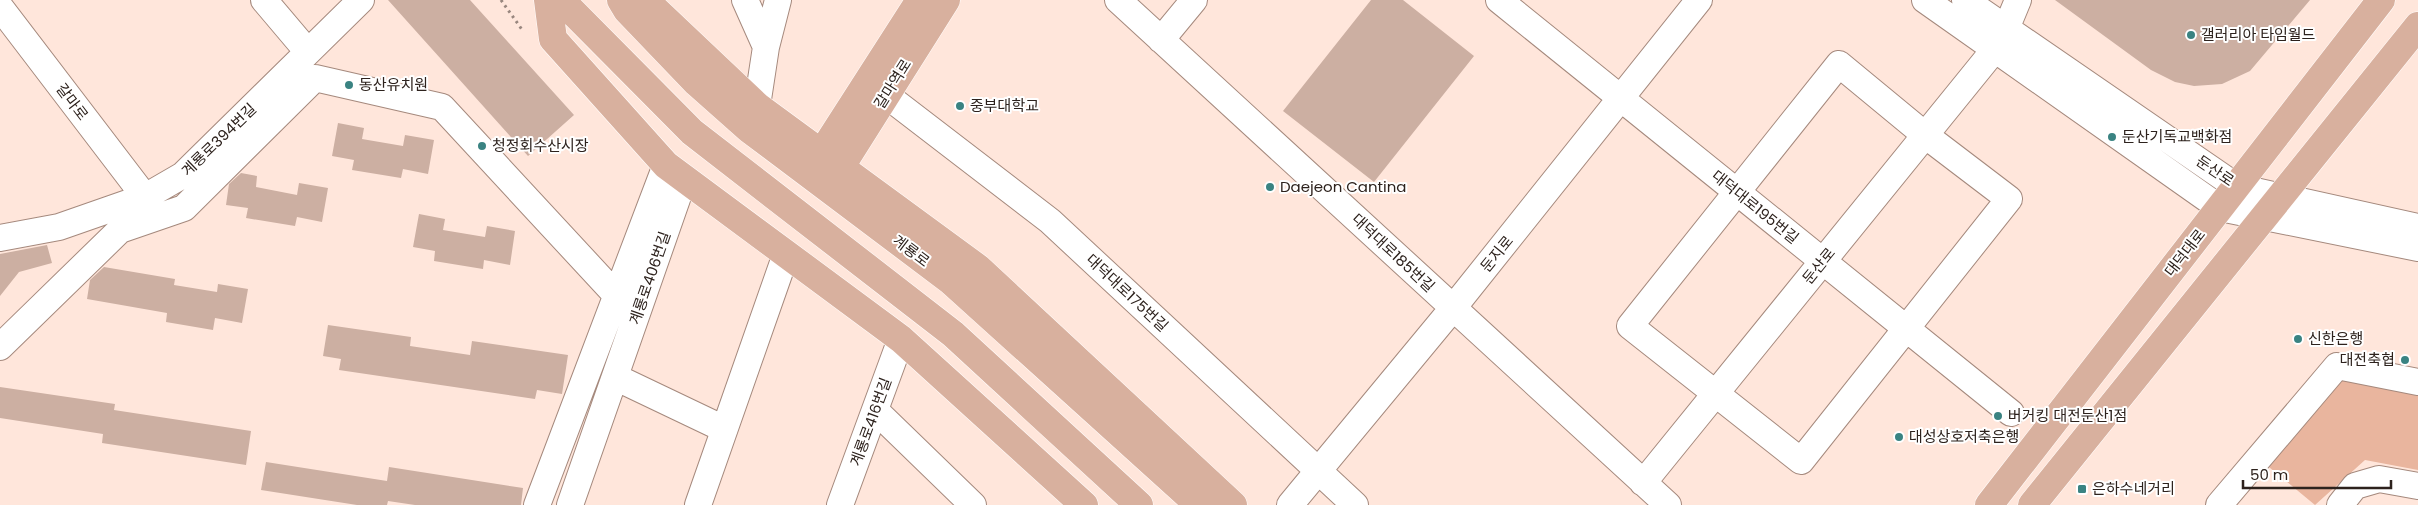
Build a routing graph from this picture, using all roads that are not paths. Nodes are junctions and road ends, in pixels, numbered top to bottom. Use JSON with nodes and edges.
{"nodes":[{"id":1,"x":264,"y":0,"type":"edge"},
{"id":2,"x":361,"y":0,"type":"edge"},
{"id":3,"x":548,"y":0,"type":"edge"},
{"id":4,"x":561,"y":0,"type":"edge"},
{"id":5,"x":621,"y":0,"type":"edge"},
{"id":6,"x":645,"y":0,"type":"edge"},
{"id":7,"x":746,"y":0,"type":"edge"},
{"id":8,"x":778,"y":0,"type":"edge"},
{"id":9,"x":920,"y":0,"type":"edge"},
{"id":10,"x":946,"y":0,"type":"edge"},
{"id":11,"x":1118,"y":0,"type":"edge"},
{"id":12,"x":1194,"y":0,"type":"edge"},
{"id":13,"x":1499,"y":0,"type":"edge"},
{"id":14,"x":1699,"y":0,"type":"edge"},
{"id":15,"x":1925,"y":0,"type":"edge"},
{"id":16,"x":1965,"y":0,"type":"edge"},
{"id":17,"x":2018,"y":0,"type":"edge"},
{"id":18,"x":2381,"y":0,"type":"edge"},
{"id":19,"x":0,"y":7,"type":"edge"},
{"id":20,"x":2418,"y":26,"type":"edge"},
{"id":21,"x":2001,"y":39,"type":"junction"},
{"id":22,"x":1161,"y":40,"type":"junction"},
{"id":23,"x":766,"y":47,"type":"junction"},
{"id":24,"x":308,"y":52,"type":"junction"},
{"id":25,"x":886,"y":95,"type":"junction"},
{"id":26,"x":1622,"y":99,"type":"junction"},
{"id":27,"x":757,"y":106,"type":"junction"},
{"id":28,"x":1925,"y":136,"type":"junction"},
{"id":29,"x":830,"y":161,"type":"junction"},
{"id":30,"x":675,"y":172,"type":"junction"},
{"id":31,"x":197,"y":178,"type":"junction"},
{"id":32,"x":2238,"y":187,"type":"junction"},
{"id":33,"x":1737,"y":192,"type":"junction"},
{"id":34,"x":145,"y":197,"type":"junction"},
{"id":35,"x":2220,"y":208,"type":"junction"},
{"id":36,"x":2272,"y":208,"type":"junction"},
{"id":37,"x":2418,"y":227,"type":"edge"},
{"id":38,"x":0,"y":238,"type":"edge"},
{"id":39,"x":2418,"y":248,"type":"edge"},
{"id":40,"x":786,"y":254,"type":"junction"},
{"id":41,"x":1823,"y":261,"type":"junction"},
{"id":42,"x":617,"y":296,"type":"junction"},
{"id":43,"x":1454,"y":308,"type":"junction"},
{"id":44,"x":1906,"y":328,"type":"junction"},
{"id":45,"x":901,"y":339,"type":"junction"},
{"id":46,"x":0,"y":347,"type":"edge"},
{"id":47,"x":615,"y":377,"type":"junction"},
{"id":48,"x":2418,"y":382,"type":"edge"},
{"id":49,"x":1716,"y":394,"type":"junction"},
{"id":50,"x":875,"y":410,"type":"junction"},
{"id":51,"x":2011,"y":413,"type":"dead end"},
{"id":52,"x":724,"y":429,"type":"junction"},
{"id":53,"x":1319,"y":472,"type":"junction"},
{"id":54,"x":1643,"y":483,"type":"junction"},
{"id":55,"x":2418,"y":486,"type":"edge"},
{"id":56,"x":537,"y":505,"type":"edge"},
{"id":57,"x":570,"y":505,"type":"edge"},
{"id":58,"x":698,"y":505,"type":"edge"},
{"id":59,"x":840,"y":505,"type":"edge"},
{"id":60,"x":973,"y":505,"type":"edge"},
{"id":61,"x":1084,"y":505,"type":"edge"},
{"id":62,"x":1139,"y":505,"type":"edge"},
{"id":63,"x":1199,"y":505,"type":"edge"},
{"id":64,"x":1233,"y":505,"type":"edge"},
{"id":65,"x":1290,"y":505,"type":"edge"},
{"id":66,"x":1355,"y":505,"type":"edge"},
{"id":67,"x":1668,"y":505,"type":"edge"},
{"id":68,"x":1988,"y":505,"type":"edge"},
{"id":69,"x":2032,"y":505,"type":"edge"},
{"id":70,"x":2219,"y":505,"type":"edge"},
{"id":71,"x":2340,"y":505,"type":"edge"}],
"edges":[{"from":1,"to":24,"type":"street"},
{"from":2,"to":24,"type":"street","name":"계룡로394번길"},
{"from":3,"to":30,"type":"main road"},
{"from":4,"to":62,"type":"main road"},
{"from":5,"to":63,"type":"main road","name":"계룡로"},
{"from":6,"to":27,"type":"main road"},
{"from":7,"to":23,"type":"street"},
{"from":8,"to":23,"type":"street"},
{"from":9,"to":29,"type":"main road","name":"갈마역로"},
{"from":10,"to":25,"type":"main road","name":"갈마역로"},
{"from":11,"to":22,"type":"street","name":"대덕대로185번길"},
{"from":12,"to":22,"type":"street"},
{"from":13,"to":26,"type":"street","name":"대덕대로195번길"},
{"from":14,"to":26,"type":"street","name":"둔지로"},
{"from":15,"to":21,"type":"street","name":"둔산로"},
{"from":16,"to":21,"type":"street","name":"둔산로"},
{"from":17,"to":21,"type":"street"},
{"from":18,"to":32,"type":"main road","name":"대덕대로"},
{"from":19,"to":34,"type":"street","name":"갈마로"},
{"from":20,"to":36,"type":"main road"},
{"from":21,"to":28,"type":"street","name":"둔산로"},
{"from":21,"to":32,"type":"street","name":"둔산로"},
{"from":21,"to":35,"type":"street","name":"둔산로"},
{"from":22,"to":43,"type":"street","name":"대덕대로185번길"},
{"from":23,"to":27,"type":"street"},
{"from":24,"to":31,"type":"street","name":"계룡로394번길"},
{"from":25,"to":29,"type":"main road","name":"갈마역로"},
{"from":25,"to":53,"type":"street","name":"대덕대로175번길"},
{"from":26,"to":33,"type":"street","name":"대덕대로195번길"},
{"from":26,"to":43,"type":"street","name":"둔지로"},
{"from":27,"to":29,"type":"main road"},
{"from":28,"to":33,"type":"street"},
{"from":28,"to":41,"type":"street","name":"둔산로"},
{"from":28,"to":44,"type":"street"},
{"from":29,"to":64,"type":"main road"},
{"from":30,"to":40,"type":"main road"},
{"from":30,"to":42,"type":"street"},
{"from":30,"to":47,"type":"street","name":"계룡로406번길"},
{"from":31,"to":34,"type":"street","name":"계룡로394번길"},
{"from":31,"to":42,"type":"street"},
{"from":31,"to":46,"type":"street"},
{"from":32,"to":35,"type":"main road","name":"대덕대로"},
{"from":32,"to":36,"type":"street","name":"둔산로"},
{"from":33,"to":41,"type":"street","name":"대덕대로195번길"},
{"from":33,"to":49,"type":"street"},
{"from":34,"to":38,"type":"street","name":"계룡로394번길"},
{"from":35,"to":36,"type":"street","name":"둔산로"},
{"from":35,"to":68,"type":"main road","name":"대덕대로"},
{"from":36,"to":37,"type":"street","name":"둔산로"},
{"from":36,"to":39,"type":"street","name":"둔산로"},
{"from":36,"to":69,"type":"main road"},
{"from":40,"to":45,"type":"main road"},
{"from":40,"to":52,"type":"street"},
{"from":41,"to":44,"type":"street","name":"대덕대로195번길"},
{"from":41,"to":49,"type":"street","name":"둔산로"},
{"from":42,"to":56,"type":"street"},
{"from":43,"to":53,"type":"street","name":"둔지로"},
{"from":43,"to":54,"type":"street","name":"대덕대로185번길"},
{"from":44,"to":49,"type":"street"},
{"from":44,"to":51,"type":"street","name":"대덕대로195번길"},
{"from":45,"to":50,"type":"street","name":"계룡로416번길"},
{"from":45,"to":61,"type":"main road"},
{"from":47,"to":52,"type":"street"},
{"from":47,"to":57,"type":"street","name":"계룡로406번길"},
{"from":48,"to":70,"type":"street"},
{"from":49,"to":54,"type":"street","name":"둔산로"},
{"from":50,"to":59,"type":"street","name":"계룡로416번길"},
{"from":50,"to":60,"type":"street"},
{"from":52,"to":58,"type":"street"},
{"from":53,"to":65,"type":"street","name":"둔지로"},
{"from":53,"to":66,"type":"street","name":"대덕대로175번길"},
{"from":54,"to":67,"type":"street","name":"대덕대로185번길"},
{"from":55,"to":71,"type":"street"}]}
